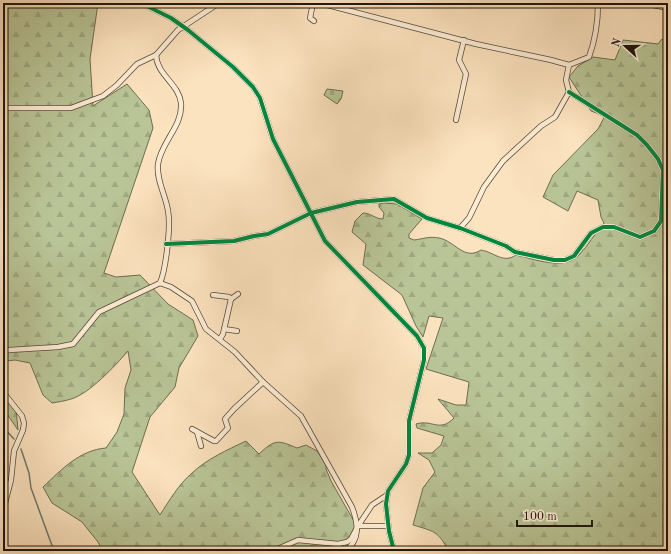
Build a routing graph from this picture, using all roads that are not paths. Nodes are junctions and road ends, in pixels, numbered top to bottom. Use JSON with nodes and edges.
{"nodes":[{"id":1,"x":141,"y":3,"type":"edge"},
{"id":2,"x":219,"y":3,"type":"edge"},
{"id":3,"x":313,"y":3,"type":"edge"},
{"id":4,"x":320,"y":3,"type":"edge"},
{"id":5,"x":598,"y":3,"type":"edge"},
{"id":6,"x":643,"y":3,"type":"edge"},
{"id":7,"x":668,"y":8,"type":"edge"},
{"id":8,"x":314,"y":21,"type":"dead end"},
{"id":9,"x":183,"y":27,"type":"junction"},
{"id":10,"x":464,"y":40,"type":"junction"},
{"id":11,"x":156,"y":56,"type":"junction"},
{"id":12,"x":569,"y":65,"type":"junction"},
{"id":13,"x":569,"y":92,"type":"junction"},
{"id":14,"x":3,"y":108,"type":"edge"},
{"id":15,"x":456,"y":120,"type":"dead end"},
{"id":16,"x":311,"y":213,"type":"junction"},
{"id":17,"x":460,"y":228,"type":"junction"},
{"id":18,"x":166,"y":244,"type":"junction"},
{"id":19,"x":160,"y":283,"type":"junction"},
{"id":20,"x":238,"y":294,"type":"dead end"},
{"id":21,"x":213,"y":295,"type":"dead end"},
{"id":22,"x":231,"y":299,"type":"junction"},
{"id":23,"x":224,"y":329,"type":"junction"},
{"id":24,"x":237,"y":331,"type":"dead end"},
{"id":25,"x":220,"y":339,"type":"junction"},
{"id":26,"x":3,"y":352,"type":"edge"},
{"id":27,"x":263,"y":382,"type":"junction"},
{"id":28,"x":3,"y":392,"type":"edge"},
{"id":29,"x":201,"y":446,"type":"dead end"},
{"id":30,"x":387,"y":495,"type":"junction"},
{"id":31,"x":3,"y":511,"type":"edge"},
{"id":32,"x":358,"y":526,"type":"junction"},
{"id":33,"x":388,"y":526,"type":"junction"},
{"id":34,"x":273,"y":551,"type":"edge"},
{"id":35,"x":345,"y":551,"type":"edge"},
{"id":36,"x":394,"y":551,"type":"edge"}],
"edges":[{"from":1,"to":9,"type":"street"},
{"from":2,"to":9,"type":"street"},
{"from":3,"to":8,"type":"street"},
{"from":4,"to":10,"type":"street"},
{"from":5,"to":12,"type":"street"},
{"from":6,"to":7,"type":"street"},
{"from":9,"to":11,"type":"street"},
{"from":9,"to":16,"type":"street"},
{"from":10,"to":12,"type":"street"},
{"from":10,"to":15,"type":"street"},
{"from":11,"to":14,"type":"street"},
{"from":11,"to":18,"type":"street"},
{"from":12,"to":13,"type":"street"},
{"from":13,"to":17,"type":"street"},
{"from":13,"to":17,"type":"street"},
{"from":16,"to":17,"type":"street"},
{"from":16,"to":18,"type":"street"},
{"from":16,"to":30,"type":"street"},
{"from":18,"to":19,"type":"street"},
{"from":19,"to":25,"type":"street"},
{"from":19,"to":26,"type":"street"},
{"from":20,"to":22,"type":"street"},
{"from":21,"to":22,"type":"street"},
{"from":22,"to":23,"type":"street"},
{"from":23,"to":24,"type":"street"},
{"from":23,"to":25,"type":"street"},
{"from":25,"to":27,"type":"street"},
{"from":27,"to":29,"type":"street"},
{"from":27,"to":32,"type":"street"},
{"from":28,"to":31,"type":"street"},
{"from":30,"to":32,"type":"street"},
{"from":30,"to":33,"type":"street"},
{"from":32,"to":33,"type":"street"},
{"from":32,"to":34,"type":"street"},
{"from":32,"to":35,"type":"street"},
{"from":33,"to":36,"type":"street"}]}
